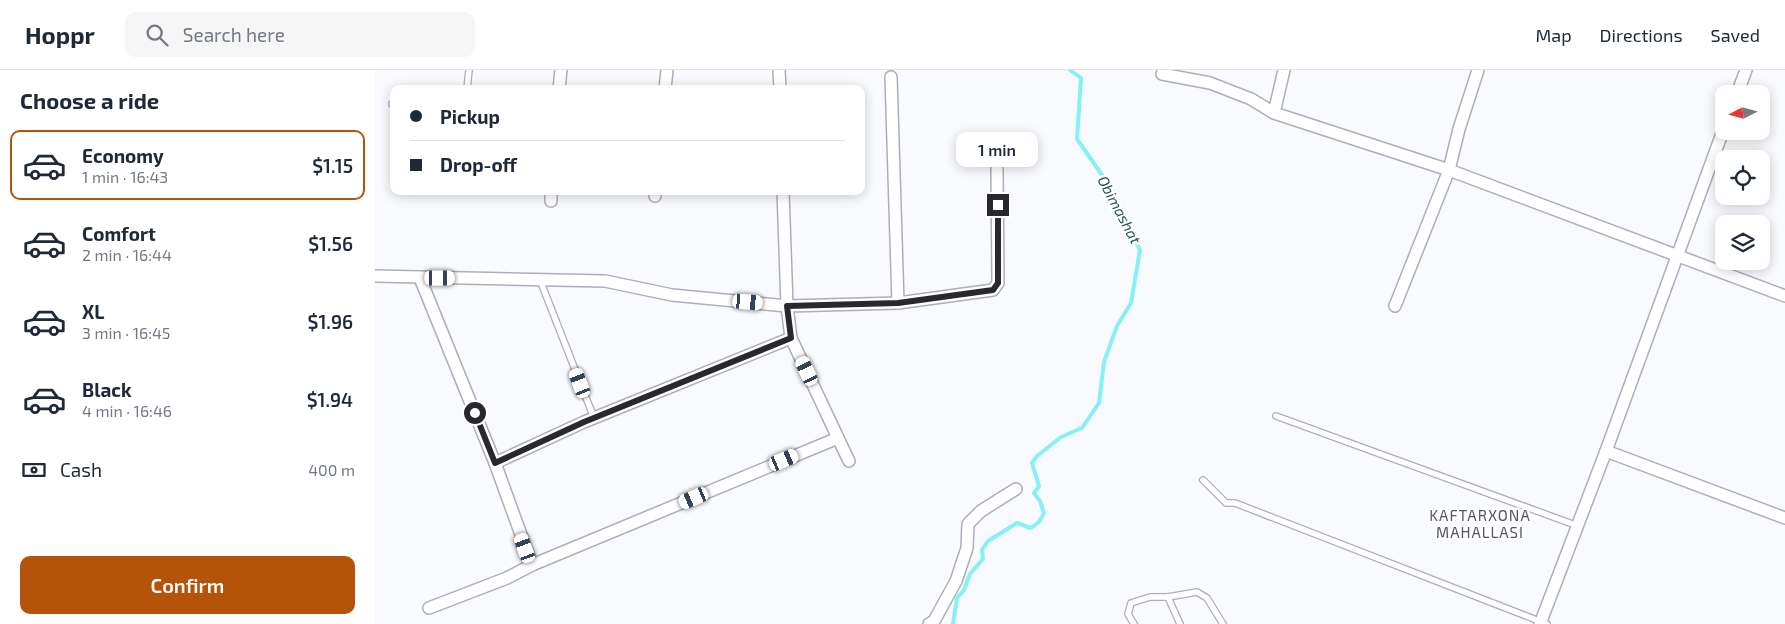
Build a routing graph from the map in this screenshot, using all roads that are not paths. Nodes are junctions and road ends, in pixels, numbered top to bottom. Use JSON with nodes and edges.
{"nodes":[{"id":1,"x":469,"y":70,"type":"edge"},
{"id":2,"x":561,"y":70,"type":"edge"},
{"id":3,"x":667,"y":70,"type":"edge"},
{"id":4,"x":779,"y":70,"type":"edge"},
{"id":5,"x":1285,"y":70,"type":"edge"},
{"id":6,"x":1478,"y":70,"type":"edge"},
{"id":7,"x":1745,"y":70,"type":"edge"},
{"id":8,"x":1162,"y":74,"type":"dead end"},
{"id":9,"x":891,"y":77,"type":"dead end"},
{"id":10,"x":467,"y":85,"type":"edge"},
{"id":11,"x":559,"y":85,"type":"edge"},
{"id":12,"x":665,"y":85,"type":"edge"},
{"id":13,"x":779,"y":85,"type":"edge"},
{"id":14,"x":1740,"y":85,"type":"edge"},
{"id":15,"x":1273,"y":113,"type":"junction"},
{"id":16,"x":1720,"y":140,"type":"edge"},
{"id":17,"x":997,"y":169,"type":"dead end"},
{"id":18,"x":1449,"y":170,"type":"junction"},
{"id":19,"x":783,"y":195,"type":"edge"},
{"id":20,"x":1677,"y":254,"type":"junction"},
{"id":21,"x":375,"y":276,"type":"edge"},
{"id":22,"x":420,"y":278,"type":"junction"},
{"id":23,"x":539,"y":278,"type":"junction"},
{"id":24,"x":1785,"y":296,"type":"edge"},
{"id":25,"x":898,"y":303,"type":"junction"},
{"id":26,"x":787,"y":306,"type":"junction"},
{"id":27,"x":1395,"y":306,"type":"dead end"},
{"id":28,"x":791,"y":338,"type":"junction"},
{"id":29,"x":1276,"y":416,"type":"dead end"},
{"id":30,"x":594,"y":418,"type":"junction"},
{"id":31,"x":838,"y":438,"type":"junction"},
{"id":32,"x":1606,"y":451,"type":"junction"},
{"id":33,"x":849,"y":461,"type":"dead end"},
{"id":34,"x":495,"y":463,"type":"junction"},
{"id":35,"x":1203,"y":480,"type":"dead end"},
{"id":36,"x":1016,"y":488,"type":"dead end"},
{"id":37,"x":1785,"y":518,"type":"edge"},
{"id":38,"x":1578,"y":526,"type":"junction"},
{"id":39,"x":532,"y":565,"type":"junction"},
{"id":40,"x":1167,"y":597,"type":"junction"},
{"id":41,"x":429,"y":608,"type":"dead end"},
{"id":42,"x":1543,"y":623,"type":"edge"},
{"id":43,"x":929,"y":624,"type":"edge"},
{"id":44,"x":1134,"y":624,"type":"edge"},
{"id":45,"x":1181,"y":624,"type":"edge"},
{"id":46,"x":1223,"y":624,"type":"edge"}],
"edges":[{"from":1,"to":10,"type":"lane"},
{"from":2,"to":11,"type":"street"},
{"from":3,"to":12,"type":"street"},
{"from":4,"to":13,"type":"street"},
{"from":5,"to":15,"type":"street"},
{"from":6,"to":18,"type":"street"},
{"from":7,"to":14,"type":"street"},
{"from":8,"to":15,"type":"street"},
{"from":9,"to":25,"type":"street"},
{"from":15,"to":18,"type":"street"},
{"from":16,"to":20,"type":"street"},
{"from":17,"to":25,"type":"street"},
{"from":18,"to":20,"type":"street"},
{"from":18,"to":27,"type":"street"},
{"from":19,"to":26,"type":"street"},
{"from":20,"to":24,"type":"street"},
{"from":20,"to":32,"type":"street"},
{"from":21,"to":22,"type":"street"},
{"from":22,"to":23,"type":"street"},
{"from":22,"to":34,"type":"street"},
{"from":23,"to":26,"type":"street"},
{"from":23,"to":30,"type":"lane"},
{"from":25,"to":26,"type":"street"},
{"from":26,"to":28,"type":"street"},
{"from":28,"to":30,"type":"street"},
{"from":28,"to":31,"type":"street"},
{"from":29,"to":38,"type":"lane"},
{"from":30,"to":34,"type":"street"},
{"from":31,"to":33,"type":"street"},
{"from":31,"to":39,"type":"street"},
{"from":32,"to":37,"type":"street"},
{"from":32,"to":38,"type":"street"},
{"from":34,"to":39,"type":"street"},
{"from":35,"to":42,"type":"lane"},
{"from":36,"to":43,"type":"street"},
{"from":38,"to":42,"type":"street"},
{"from":39,"to":41,"type":"street"},
{"from":40,"to":44,"type":"lane"},
{"from":40,"to":45,"type":"lane"},
{"from":40,"to":46,"type":"lane"}]}
